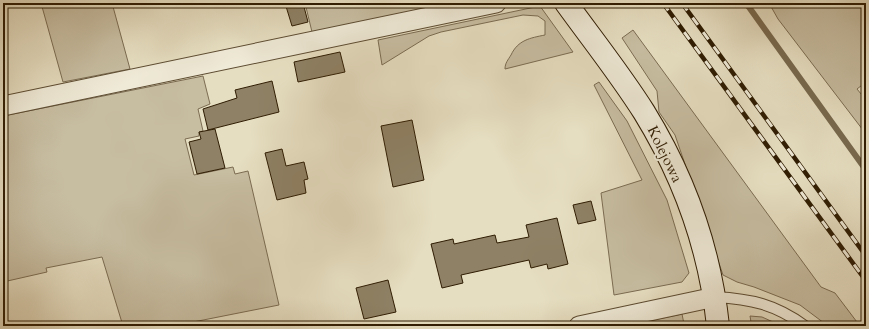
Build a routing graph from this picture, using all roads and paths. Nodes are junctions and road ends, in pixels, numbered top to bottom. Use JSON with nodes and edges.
{"nodes":[{"id":1,"x":496,"y":3,"type":"edge"},
{"id":2,"x":566,"y":3,"type":"edge"},
{"id":3,"x":3,"y":106,"type":"edge"},
{"id":4,"x":715,"y":297,"type":"junction"},
{"id":5,"x":579,"y":326,"type":"edge"},
{"id":6,"x":718,"y":326,"type":"edge"},
{"id":7,"x":805,"y":326,"type":"edge"}],
"edges":[{"from":1,"to":3,"type":"street"},
{"from":2,"to":4,"type":"street","name":"Kolejowa"},
{"from":4,"to":5,"type":"street"},
{"from":4,"to":6,"type":"street","name":"Kolejowa"},
{"from":4,"to":7,"type":"lane"}]}
